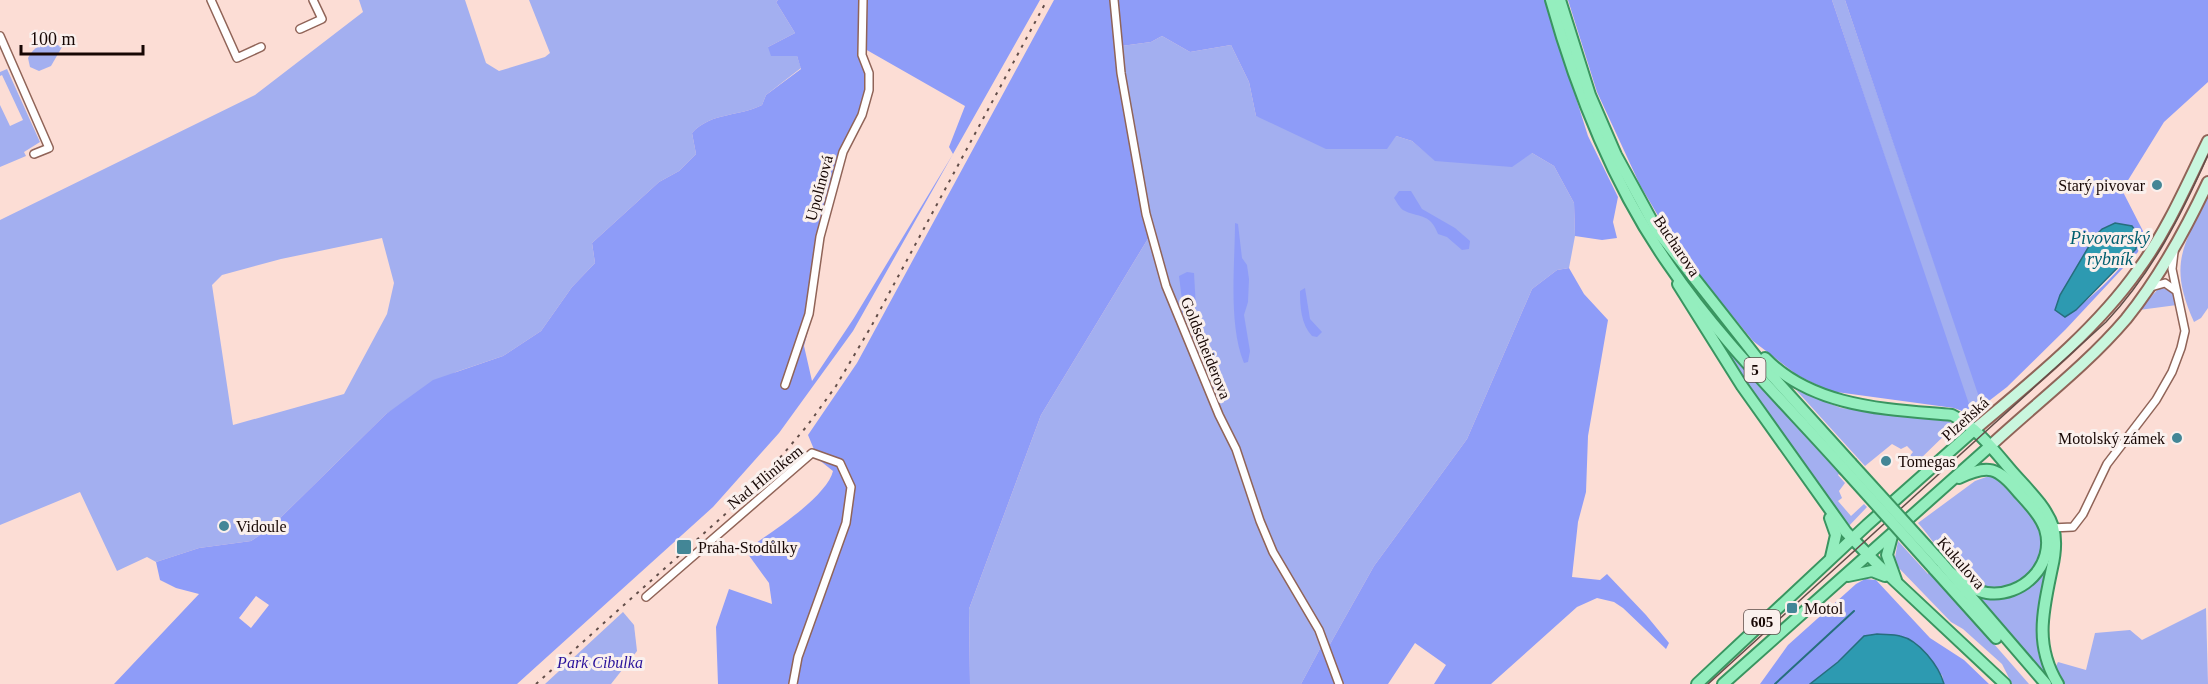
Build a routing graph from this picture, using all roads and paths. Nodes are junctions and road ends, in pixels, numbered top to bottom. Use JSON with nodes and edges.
{"nodes":[{"id":1,"x":211,"y":0,"type":"edge"},
{"id":2,"x":313,"y":0,"type":"edge"},
{"id":3,"x":863,"y":0,"type":"edge"},
{"id":4,"x":1114,"y":0,"type":"edge"},
{"id":5,"x":1551,"y":0,"type":"edge"},
{"id":6,"x":1560,"y":0,"type":"edge"},
{"id":7,"x":300,"y":29,"type":"dead end"},
{"id":8,"x":0,"y":36,"type":"edge"},
{"id":9,"x":261,"y":47,"type":"dead end"},
{"id":10,"x":9,"y":55,"type":"junction"},
{"id":11,"x":0,"y":59,"type":"edge"},
{"id":12,"x":2208,"y":141,"type":"edge"},
{"id":13,"x":34,"y":154,"type":"dead end"},
{"id":14,"x":2208,"y":182,"type":"edge"},
{"id":15,"x":1629,"y":191,"type":"junction"},
{"id":16,"x":1644,"y":217,"type":"junction"},
{"id":17,"x":2175,"y":249,"type":"junction"},
{"id":18,"x":1670,"y":267,"type":"junction"},
{"id":19,"x":2150,"y":287,"type":"junction"},
{"id":20,"x":2176,"y":292,"type":"junction"},
{"id":21,"x":1748,"y":346,"type":"junction"},
{"id":22,"x":784,"y":386,"type":"dead end"},
{"id":23,"x":1974,"y":430,"type":"junction"},
{"id":24,"x":1989,"y":447,"type":"junction"},
{"id":25,"x":1847,"y":466,"type":"junction"},
{"id":26,"x":1948,"y":484,"type":"junction"},
{"id":27,"x":1818,"y":495,"type":"junction"},
{"id":28,"x":2049,"y":528,"type":"junction"},
{"id":29,"x":1896,"y":531,"type":"junction"},
{"id":30,"x":1853,"y":539,"type":"junction"},
{"id":31,"x":1869,"y":556,"type":"junction"},
{"id":32,"x":1828,"y":562,"type":"junction"},
{"id":33,"x":1938,"y":566,"type":"junction"},
{"id":34,"x":1951,"y":573,"type":"junction"},
{"id":35,"x":1845,"y":576,"type":"junction"},
{"id":36,"x":1898,"y":584,"type":"junction"},
{"id":37,"x":646,"y":597,"type":"dead end"},
{"id":38,"x":793,"y":684,"type":"edge"},
{"id":39,"x":1339,"y":684,"type":"edge"},
{"id":40,"x":1697,"y":684,"type":"edge"},
{"id":41,"x":1723,"y":684,"type":"edge"},
{"id":42,"x":2005,"y":684,"type":"edge"},
{"id":43,"x":2037,"y":684,"type":"edge"},
{"id":44,"x":2046,"y":684,"type":"edge"},
{"id":45,"x":2058,"y":684,"type":"edge"}],
"edges":[{"from":1,"to":9,"type":"street"},
{"from":2,"to":7,"type":"street"},
{"from":3,"to":22,"type":"street","name":"Upolínová"},
{"from":4,"to":39,"type":"street","name":"Goldscheiderova"},
{"from":5,"to":15,"type":"main road","name":"Bucharova","number":"5"},
{"from":6,"to":15,"type":"main road","name":"Bucharova","number":"5"},
{"from":8,"to":10,"type":"street"},
{"from":10,"to":11,"type":"street"},
{"from":10,"to":13,"type":"street"},
{"from":12,"to":23,"type":"main road","name":"Plzeňská","number":"605"},
{"from":14,"to":17,"type":"main road","number":"605"},
{"from":15,"to":16,"type":"main road","name":"Bucharova","number":"5"},
{"from":16,"to":18,"type":"main road","name":"Bucharova","number":"5"},
{"from":16,"to":21,"type":"main road","name":"Bucharova","number":"5"},
{"from":17,"to":19,"type":"main road","number":"605"},
{"from":17,"to":20,"type":"street"},
{"from":18,"to":25,"type":"main road","name":"Bucharova","number":"5"},
{"from":18,"to":27,"type":"main road"},
{"from":19,"to":20,"type":"street"},
{"from":19,"to":24,"type":"main road","number":"605"},
{"from":20,"to":28,"type":"street"},
{"from":21,"to":23,"type":"main road"},
{"from":21,"to":25,"type":"main road","name":"Bucharova","number":"5"},
{"from":23,"to":24,"type":"main road"},
{"from":23,"to":30,"type":"main road","name":"Plzeňská","number":"605"},
{"from":24,"to":26,"type":"main road","number":"605"},
{"from":24,"to":28,"type":"main road"},
{"from":25,"to":33,"type":"main road","name":"Kukulova","number":"5","bridge":true},
{"from":26,"to":28,"type":"main road"},
{"from":26,"to":29,"type":"main road","number":"605"},
{"from":27,"to":30,"type":"main road"},
{"from":27,"to":32,"type":"main road"},
{"from":28,"to":34,"type":"main road"},
{"from":28,"to":45,"type":"main road"},
{"from":29,"to":31,"type":"main road","number":"605"},
{"from":29,"to":36,"type":"main road"},
{"from":30,"to":31,"type":"main road"},
{"from":30,"to":32,"type":"main road","name":"Plzeňská","number":"605"},
{"from":31,"to":35,"type":"main road","number":"605"},
{"from":31,"to":36,"type":"main road"},
{"from":32,"to":40,"type":"main road","name":"Plzeňská","number":"605"},
{"from":33,"to":34,"type":"main road","name":"Kukulova","number":"5"},
{"from":33,"to":43,"type":"main road","name":"Kukulova","number":"5"},
{"from":34,"to":44,"type":"main road","name":"Kukulova","number":"5"},
{"from":35,"to":36,"type":"main road"},
{"from":35,"to":41,"type":"main road","number":"605"},
{"from":36,"to":42,"type":"main road"},
{"from":37,"to":38,"type":"street","name":"Nad Hliníkem"}]}
